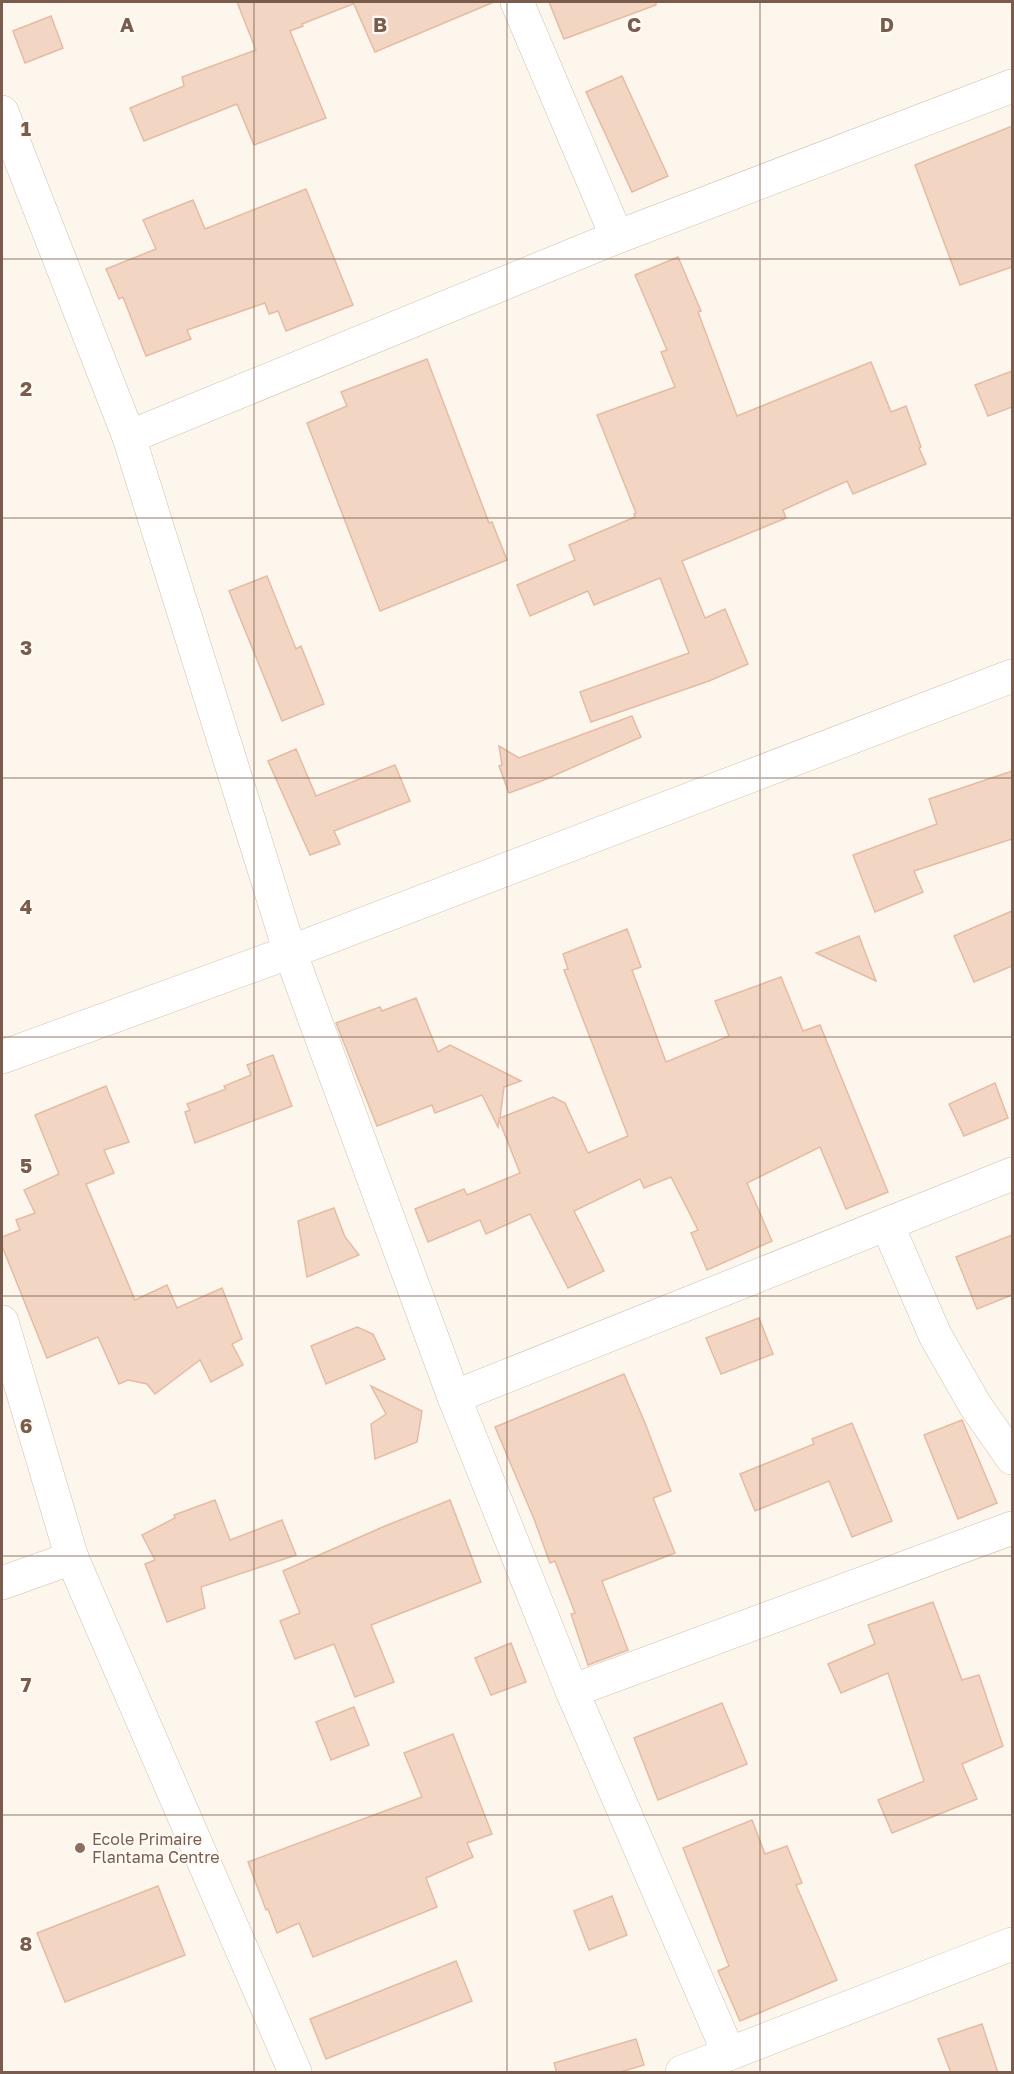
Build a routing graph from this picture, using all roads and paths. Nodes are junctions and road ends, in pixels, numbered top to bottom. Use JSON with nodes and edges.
{"nodes":[{"id":1,"x":517,"y":2,"type":"edge"},
{"id":2,"x":1012,"y":86,"type":"edge"},
{"id":3,"x":2,"y":111,"type":"edge"},
{"id":4,"x":617,"y":237,"type":"junction"},
{"id":5,"x":129,"y":437,"type":"junction"},
{"id":6,"x":1012,"y":676,"type":"edge"},
{"id":7,"x":290,"y":952,"type":"junction"},
{"id":8,"x":2,"y":1057,"type":"edge"},
{"id":9,"x":1012,"y":1174,"type":"edge"},
{"id":10,"x":887,"y":1224,"type":"junction"},
{"id":11,"x":2,"y":1322,"type":"edge"},
{"id":12,"x":454,"y":1397,"type":"junction"},
{"id":13,"x":1012,"y":1458,"type":"edge"},
{"id":14,"x":1012,"y":1528,"type":"edge"},
{"id":15,"x":72,"y":1558,"type":"junction"},
{"id":16,"x":2,"y":1583,"type":"edge"},
{"id":17,"x":572,"y":1691,"type":"junction"},
{"id":18,"x":1012,"y":1944,"type":"edge"},
{"id":19,"x":729,"y":2054,"type":"junction"},
{"id":20,"x":295,"y":2073,"type":"edge"},
{"id":21,"x":682,"y":2073,"type":"edge"}],
"edges":[{"from":1,"to":4,"type":"street"},
{"from":2,"to":4,"type":"street"},
{"from":3,"to":5,"type":"street"},
{"from":4,"to":5,"type":"street"},
{"from":5,"to":7,"type":"street"},
{"from":6,"to":7,"type":"street"},
{"from":7,"to":8,"type":"street"},
{"from":7,"to":12,"type":"street"},
{"from":9,"to":10,"type":"street"},
{"from":10,"to":12,"type":"street"},
{"from":10,"to":13,"type":"street"},
{"from":11,"to":15,"type":"street"},
{"from":12,"to":17,"type":"street"},
{"from":14,"to":17,"type":"street"},
{"from":15,"to":16,"type":"street"},
{"from":15,"to":20,"type":"street"},
{"from":17,"to":19,"type":"street"},
{"from":18,"to":19,"type":"street"},
{"from":19,"to":21,"type":"street"}]}
